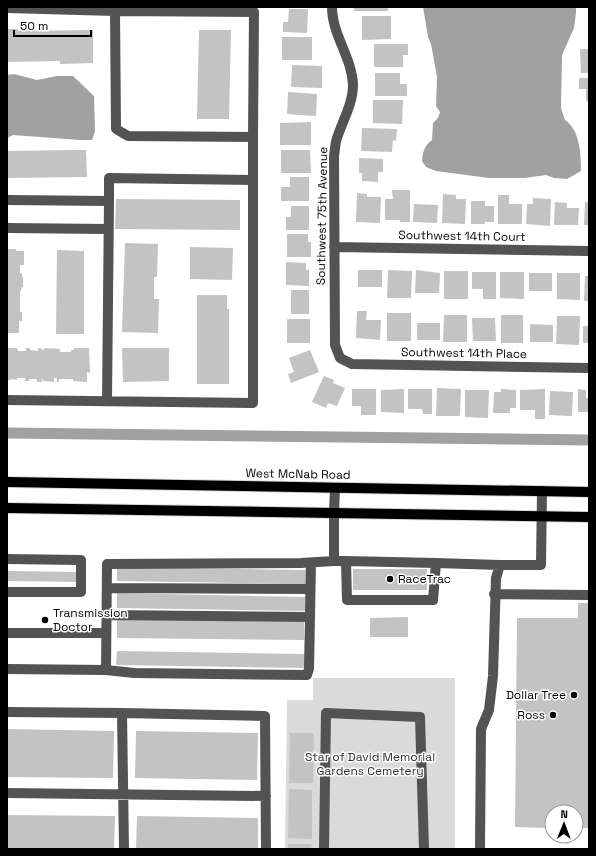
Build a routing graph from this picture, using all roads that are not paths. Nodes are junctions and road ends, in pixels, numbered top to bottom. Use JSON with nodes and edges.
{"nodes":[{"id":1,"x":332,"y":7,"type":"edge"},
{"id":2,"x":7,"y":8,"type":"edge"},
{"id":3,"x":115,"y":9,"type":"edge"},
{"id":4,"x":253,"y":137,"type":"junction"},
{"id":5,"x":253,"y":180,"type":"junction"},
{"id":6,"x":7,"y":200,"type":"edge"},
{"id":7,"x":109,"y":201,"type":"junction"},
{"id":8,"x":7,"y":228,"type":"edge"},
{"id":9,"x":108,"y":229,"type":"junction"},
{"id":10,"x":334,"y":248,"type":"junction"},
{"id":11,"x":589,"y":251,"type":"edge"},
{"id":12,"x":340,"y":358,"type":"joint"},
{"id":13,"x":589,"y":368,"type":"edge"},
{"id":14,"x":7,"y":400,"type":"edge"},
{"id":15,"x":107,"y":401,"type":"junction"},
{"id":16,"x":7,"y":482,"type":"edge"},
{"id":17,"x":335,"y":488,"type":"junction"},
{"id":18,"x":542,"y":491,"type":"junction"},
{"id":19,"x":589,"y":492,"type":"edge"},
{"id":20,"x":7,"y":508,"type":"edge"},
{"id":21,"x":334,"y":513,"type":"junction"},
{"id":22,"x":542,"y":517,"type":"junction"},
{"id":23,"x":589,"y":517,"type":"edge"},
{"id":24,"x":7,"y":559,"type":"edge"},
{"id":25,"x":334,"y":561,"type":"junction"},
{"id":26,"x":346,"y":561,"type":"junction"},
{"id":27,"x":311,"y":563,"type":"junction"},
{"id":28,"x":436,"y":563,"type":"junction"},
{"id":29,"x":500,"y":565,"type":"junction"},
{"id":30,"x":107,"y":588,"type":"junction"},
{"id":31,"x":310,"y":589,"type":"junction"},
{"id":32,"x":7,"y":592,"type":"edge"},
{"id":33,"x":494,"y":594,"type":"junction"},
{"id":34,"x":589,"y":595,"type":"edge"},
{"id":35,"x":106,"y":615,"type":"junction"},
{"id":36,"x":309,"y":617,"type":"junction"},
{"id":37,"x":7,"y":632,"type":"edge"},
{"id":38,"x":106,"y":634,"type":"junction"},
{"id":39,"x":7,"y":669,"type":"edge"},
{"id":40,"x":106,"y":670,"type":"junction"},
{"id":41,"x":7,"y":712,"type":"edge"},
{"id":42,"x":122,"y":713,"type":"junction"},
{"id":43,"x":7,"y":793,"type":"edge"},
{"id":44,"x":123,"y":794,"type":"junction"},
{"id":45,"x":266,"y":796,"type":"junction"},
{"id":46,"x":124,"y":849,"type":"edge"},
{"id":47,"x":266,"y":849,"type":"edge"},
{"id":48,"x":324,"y":849,"type":"edge"},
{"id":49,"x":424,"y":849,"type":"edge"},
{"id":50,"x":480,"y":849,"type":"edge"}],
"edges":[{"from":1,"to":10,"type":"street","name":"Southwest 75th Avenue"},
{"from":2,"to":3,"type":"street"},
{"from":3,"to":4,"type":"street"},
{"from":3,"to":4,"type":"street"},
{"from":4,"to":5,"type":"street"},
{"from":5,"to":7,"type":"street"},
{"from":5,"to":15,"type":"street"},
{"from":6,"to":7,"type":"street"},
{"from":7,"to":9,"type":"street"},
{"from":8,"to":9,"type":"street"},
{"from":9,"to":15,"type":"street"},
{"from":10,"to":11,"type":"street","name":"Southwest 14th Court"},
{"from":10,"to":12,"type":"street","name":"Southwest 75th Avenue"},
{"from":12,"to":13,"type":"street","name":"Southwest 14th Place"},
{"from":14,"to":15,"type":"street"},
{"from":16,"to":17,"type":"main road","name":"West McNab Road"},
{"from":17,"to":18,"type":"main road","name":"West McNab Road"},
{"from":17,"to":21,"type":"street"},
{"from":18,"to":19,"type":"main road","name":"West McNab Road"},
{"from":18,"to":22,"type":"street"},
{"from":20,"to":21,"type":"main road"},
{"from":21,"to":22,"type":"main road"},
{"from":21,"to":25,"type":"street"},
{"from":22,"to":23,"type":"main road"},
{"from":22,"to":29,"type":"street"},
{"from":24,"to":32,"type":"street"},
{"from":25,"to":26,"type":"street"},
{"from":25,"to":27,"type":"street"},
{"from":26,"to":28,"type":"street"},
{"from":26,"to":28,"type":"street"},
{"from":27,"to":30,"type":"street"},
{"from":27,"to":31,"type":"street"},
{"from":28,"to":29,"type":"street"},
{"from":29,"to":33,"type":"street"},
{"from":30,"to":31,"type":"street"},
{"from":30,"to":35,"type":"street"},
{"from":31,"to":36,"type":"street"},
{"from":33,"to":34,"type":"street"},
{"from":33,"to":50,"type":"street"},
{"from":35,"to":36,"type":"street"},
{"from":35,"to":38,"type":"street"},
{"from":36,"to":40,"type":"street"},
{"from":37,"to":38,"type":"street"},
{"from":38,"to":40,"type":"street"},
{"from":39,"to":40,"type":"street"},
{"from":41,"to":42,"type":"street"},
{"from":42,"to":44,"type":"street"},
{"from":42,"to":45,"type":"street"},
{"from":43,"to":44,"type":"street"},
{"from":44,"to":45,"type":"street"},
{"from":44,"to":46,"type":"street"},
{"from":45,"to":47,"type":"street"},
{"from":48,"to":49,"type":"street"}]}
